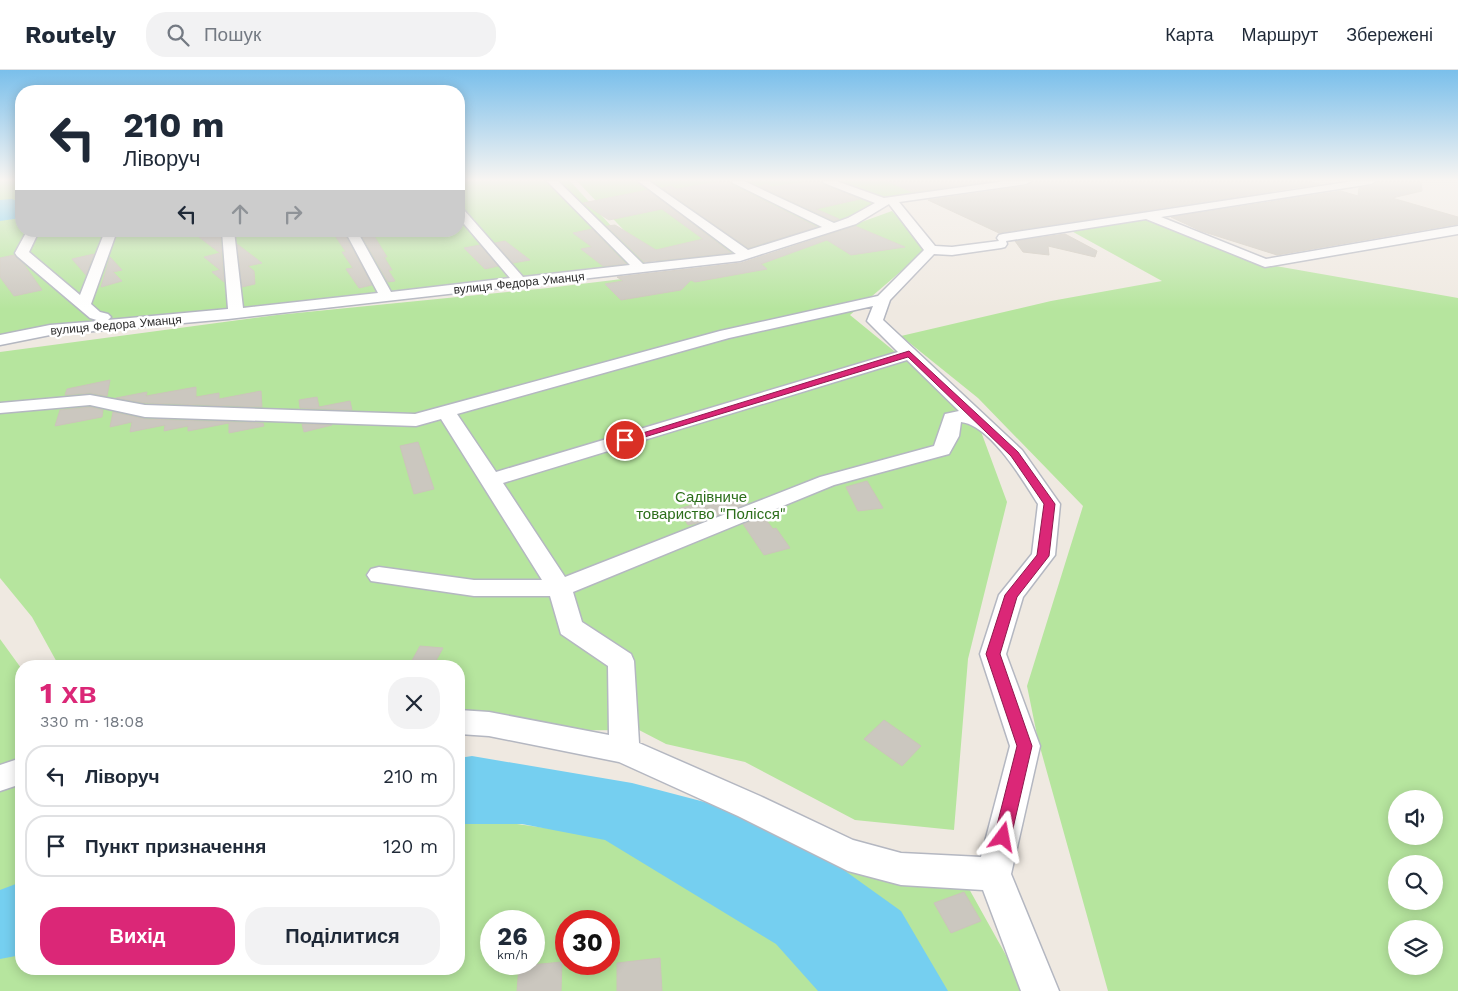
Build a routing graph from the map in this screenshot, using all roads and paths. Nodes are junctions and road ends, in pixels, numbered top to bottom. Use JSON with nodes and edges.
{"nodes":[{"id":1,"x":470,"y":224,"type":"edge"},
{"id":2,"x":596,"y":224,"type":"edge"},
{"id":3,"x":704,"y":224,"type":"edge"},
{"id":4,"x":827,"y":224,"type":"edge"},
{"id":5,"x":840,"y":224,"type":"edge"},
{"id":6,"x":907,"y":224,"type":"edge"},
{"id":7,"x":1096,"y":224,"type":"edge"},
{"id":8,"x":1168,"y":224,"type":"edge"},
{"id":9,"x":833,"y":227,"type":"junction"},
{"id":10,"x":1458,"y":230,"type":"edge"},
{"id":11,"x":30,"y":237,"type":"edge"},
{"id":12,"x":108,"y":237,"type":"edge"},
{"id":13,"x":229,"y":237,"type":"edge"},
{"id":14,"x":354,"y":237,"type":"edge"},
{"id":15,"x":931,"y":250,"type":"junction"},
{"id":16,"x":746,"y":255,"type":"junction"},
{"id":17,"x":639,"y":267,"type":"junction"},
{"id":18,"x":516,"y":277,"type":"junction"},
{"id":19,"x":384,"y":292,"type":"junction"},
{"id":20,"x":883,"y":299,"type":"junction"},
{"id":21,"x":83,"y":305,"type":"junction"},
{"id":22,"x":236,"y":312,"type":"junction"},
{"id":23,"x":103,"y":317,"type":"junction"},
{"id":24,"x":0,"y":335,"type":"edge"},
{"id":25,"x":0,"y":340,"type":"edge"},
{"id":26,"x":909,"y":354,"type":"junction"},
{"id":27,"x":0,"y":408,"type":"edge"},
{"id":28,"x":447,"y":413,"type":"junction"},
{"id":29,"x":976,"y":418,"type":"junction"},
{"id":30,"x":492,"y":480,"type":"junction"},
{"id":31,"x":379,"y":575,"type":"dead end"},
{"id":32,"x":560,"y":588,"type":"junction"},
{"id":33,"x":465,"y":722,"type":"edge"},
{"id":34,"x":624,"y":750,"type":"junction"},
{"id":35,"x":15,"y":773,"type":"edge"},
{"id":36,"x":0,"y":778,"type":"edge"},
{"id":37,"x":994,"y":874,"type":"junction"},
{"id":38,"x":1040,"y":991,"type":"edge"}],
"edges":[{"from":1,"to":18,"type":"street"},
{"from":2,"to":17,"type":"street"},
{"from":3,"to":16,"type":"street"},
{"from":4,"to":9,"type":"street"},
{"from":5,"to":9,"type":"street","name":"вулиця Федора Уманця"},
{"from":6,"to":15,"type":"street"},
{"from":7,"to":15,"type":"street"},
{"from":8,"to":10,"type":"street"},
{"from":9,"to":16,"type":"street","name":"вулиця Федора Уманця"},
{"from":11,"to":21,"type":"street"},
{"from":12,"to":21,"type":"street"},
{"from":13,"to":22,"type":"street"},
{"from":14,"to":19,"type":"street"},
{"from":15,"to":20,"type":"street"},
{"from":16,"to":17,"type":"street","name":"вулиця Федора Уманця"},
{"from":17,"to":18,"type":"street"},
{"from":17,"to":25,"type":"street","name":"вулиця Федора Уманця"},
{"from":18,"to":19,"type":"street"},
{"from":19,"to":22,"type":"street"},
{"from":20,"to":26,"type":"street"},
{"from":20,"to":28,"type":"street"},
{"from":21,"to":23,"type":"street"},
{"from":22,"to":23,"type":"street"},
{"from":23,"to":24,"type":"street"},
{"from":26,"to":29,"type":"street"},
{"from":26,"to":30,"type":"street"},
{"from":27,"to":28,"type":"street"},
{"from":28,"to":30,"type":"street"},
{"from":29,"to":32,"type":"street"},
{"from":29,"to":37,"type":"street"},
{"from":30,"to":32,"type":"street"},
{"from":31,"to":32,"type":"street"},
{"from":32,"to":34,"type":"street"},
{"from":33,"to":34,"type":"street"},
{"from":34,"to":37,"type":"street"},
{"from":35,"to":36,"type":"street"},
{"from":37,"to":38,"type":"street"}]}
